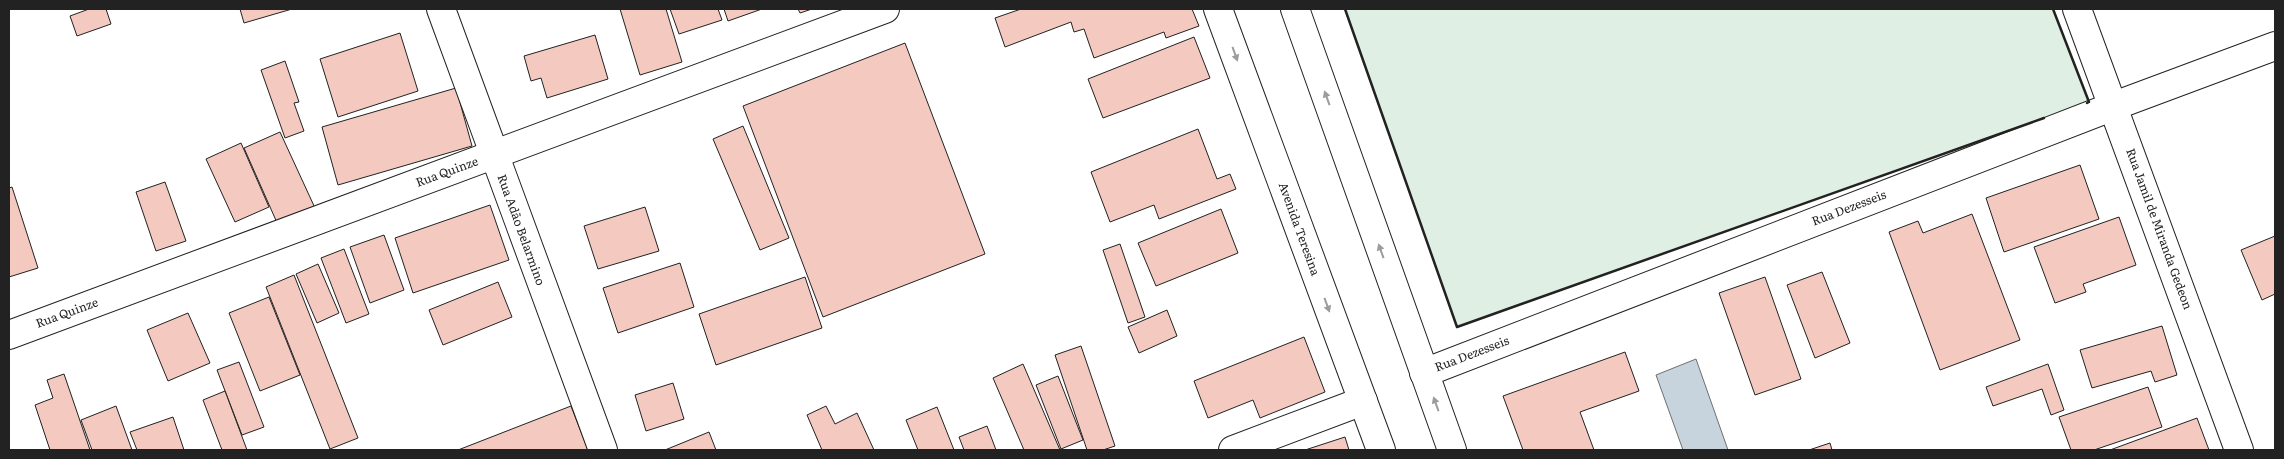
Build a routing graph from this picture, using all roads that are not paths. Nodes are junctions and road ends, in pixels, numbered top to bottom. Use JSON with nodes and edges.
{"nodes":[{"id":1,"x":441,"y":9,"type":"edge"},
{"id":2,"x":885,"y":9,"type":"edge"},
{"id":3,"x":1218,"y":9,"type":"edge"},
{"id":4,"x":1295,"y":9,"type":"edge"},
{"id":5,"x":2077,"y":9,"type":"edge"},
{"id":6,"x":2275,"y":46,"type":"edge"},
{"id":7,"x":2114,"y":106,"type":"junction"},
{"id":8,"x":494,"y":154,"type":"junction"},
{"id":9,"x":9,"y":335,"type":"edge"},
{"id":10,"x":1424,"y":373,"type":"junction"},
{"id":11,"x":1363,"y":401,"type":"junction"},
{"id":12,"x":603,"y":450,"type":"edge"},
{"id":13,"x":1233,"y":450,"type":"edge"},
{"id":14,"x":1381,"y":450,"type":"edge"},
{"id":15,"x":1452,"y":450,"type":"edge"},
{"id":16,"x":2239,"y":450,"type":"edge"}],
"edges":[{"from":1,"to":8,"type":"street","name":"Rua Adão Belarmino"},
{"from":2,"to":8,"type":"street","name":"Rua Quinze"},
{"from":3,"to":11,"type":"street","name":"Avenida Teresina","one_way":true},
{"from":10,"to":4,"type":"street","one_way":true},
{"from":5,"to":7,"type":"street","name":"Rua Jamil de Miranda Gedeon"},
{"from":6,"to":7,"type":"street","name":"Rua Dezesseis"},
{"from":7,"to":10,"type":"street","name":"Rua Dezesseis"},
{"from":7,"to":16,"type":"street","name":"Rua Jamil de Miranda Gedeon"},
{"from":8,"to":9,"type":"street","name":"Rua Quinze"},
{"from":8,"to":12,"type":"street","name":"Rua Adão Belarmino"},
{"from":15,"to":10,"type":"street","one_way":true},
{"from":11,"to":13,"type":"street"},
{"from":11,"to":14,"type":"street","name":"Avenida Teresina"}]}
